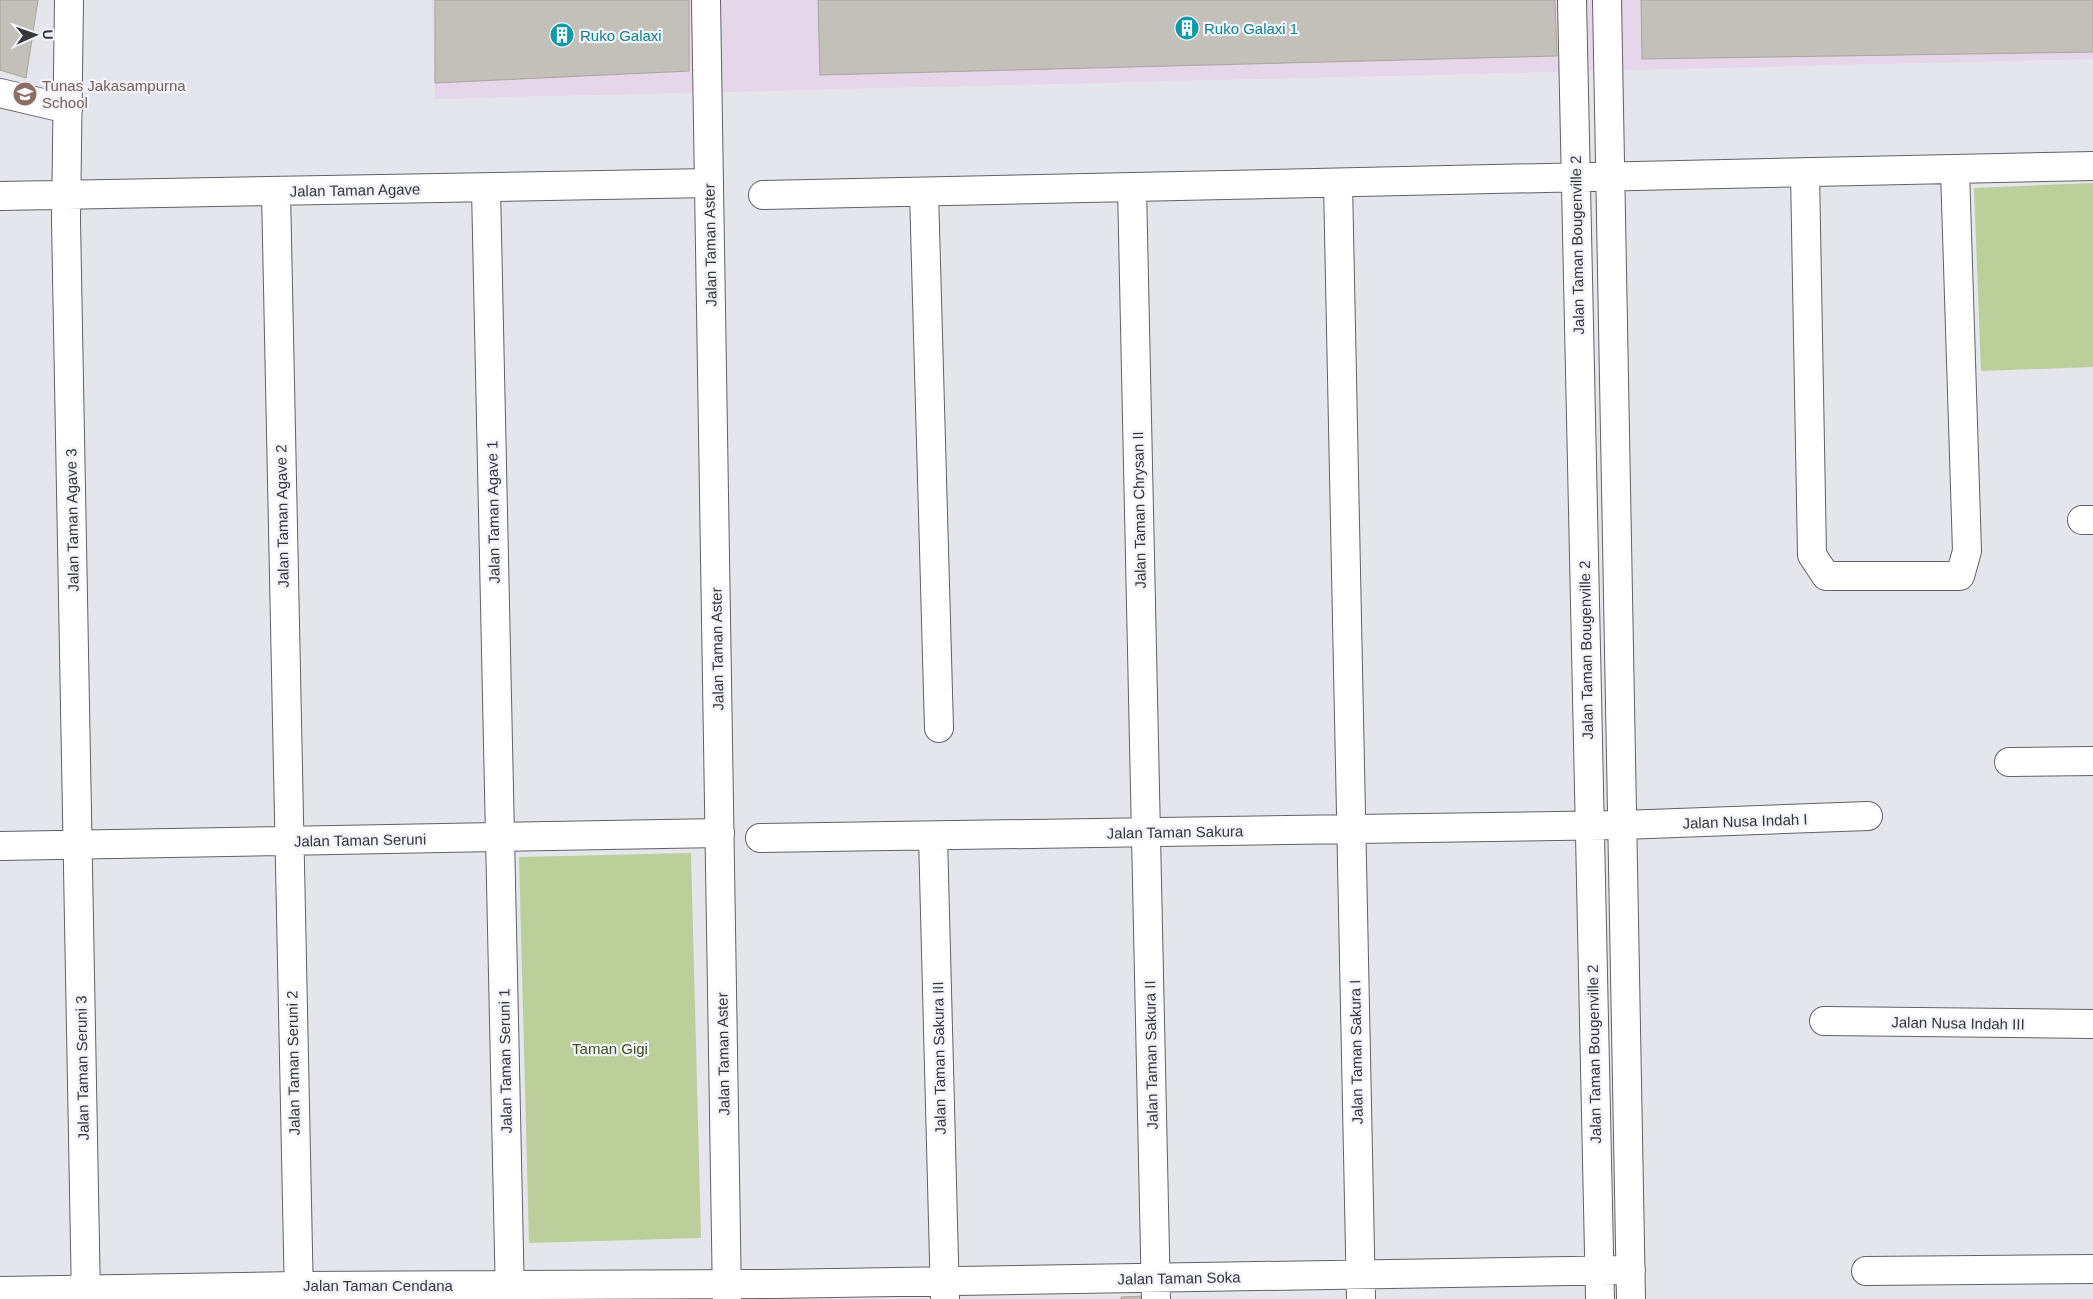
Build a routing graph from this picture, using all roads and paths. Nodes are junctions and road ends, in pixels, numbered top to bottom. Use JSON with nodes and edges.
{"nodes":[{"id":1,"x":69,"y":0,"type":"edge"},
{"id":2,"x":706,"y":0,"type":"edge"},
{"id":3,"x":1572,"y":0,"type":"edge"},
{"id":4,"x":1607,"y":0,"type":"edge"},
{"id":5,"x":0,"y":93,"type":"edge"},
{"id":6,"x":68,"y":109,"type":"junction"},
{"id":7,"x":2093,"y":166,"type":"edge"},
{"id":8,"x":1955,"y":170,"type":"junction"},
{"id":9,"x":1805,"y":173,"type":"junction"},
{"id":10,"x":1576,"y":178,"type":"junction"},
{"id":11,"x":1610,"y":178,"type":"junction"},
{"id":12,"x":709,"y":183,"type":"junction"},
{"id":13,"x":1338,"y":183,"type":"junction"},
{"id":14,"x":1132,"y":187,"type":"junction"},
{"id":15,"x":486,"y":188,"type":"junction"},
{"id":16,"x":276,"y":191,"type":"junction"},
{"id":17,"x":924,"y":192,"type":"junction"},
{"id":18,"x":66,"y":195,"type":"junction"},
{"id":19,"x":763,"y":195,"type":"dead end"},
{"id":20,"x":0,"y":196,"type":"edge"},
{"id":21,"x":939,"y":728,"type":"dead end"},
{"id":22,"x":2093,"y":761,"type":"edge"},
{"id":23,"x":2009,"y":762,"type":"dead end"},
{"id":24,"x":1868,"y":816,"type":"dead end"},
{"id":25,"x":1590,"y":825,"type":"junction"},
{"id":26,"x":1622,"y":825,"type":"junction"},
{"id":27,"x":1351,"y":829,"type":"junction"},
{"id":28,"x":1146,"y":832,"type":"junction"},
{"id":29,"x":720,"y":834,"type":"junction"},
{"id":30,"x":933,"y":836,"type":"junction"},
{"id":31,"x":500,"y":837,"type":"junction"},
{"id":32,"x":760,"y":838,"type":"dead end"},
{"id":33,"x":289,"y":841,"type":"junction"},
{"id":34,"x":78,"y":844,"type":"junction"},
{"id":35,"x":0,"y":846,"type":"edge"},
{"id":36,"x":1824,"y":1022,"type":"dead end"},
{"id":37,"x":2093,"y":1024,"type":"edge"},
{"id":38,"x":1631,"y":1270,"type":"junction"},
{"id":39,"x":1866,"y":1270,"type":"dead end"},
{"id":40,"x":2093,"y":1270,"type":"edge"},
{"id":41,"x":1599,"y":1272,"type":"junction"},
{"id":42,"x":1361,"y":1287,"type":"edge"},
{"id":43,"x":1156,"y":1289,"type":"edge"},
{"id":44,"x":945,"y":1290,"type":"edge"},
{"id":45,"x":0,"y":1292,"type":"edge"},
{"id":46,"x":298,"y":1292,"type":"edge"},
{"id":47,"x":510,"y":1292,"type":"edge"},
{"id":48,"x":727,"y":1292,"type":"edge"},
{"id":49,"x":86,"y":1295,"type":"edge"},
{"id":50,"x":1600,"y":1299,"type":"edge"},
{"id":51,"x":1631,"y":1299,"type":"edge"}],
"edges":[{"from":1,"to":6,"type":"street","name":"Jalan Taman Agave 3"},
{"from":2,"to":12,"type":"street","name":"Jalan Taman Aster"},
{"from":3,"to":10,"type":"street","name":"Jalan Taman Bougenville 2"},
{"from":4,"to":11,"type":"street"},
{"from":5,"to":6,"type":"street"},
{"from":6,"to":18,"type":"street","name":"Jalan Taman Agave 3"},
{"from":7,"to":8,"type":"street"},
{"from":8,"to":9,"type":"street"},
{"from":8,"to":9,"type":"street"},
{"from":9,"to":11,"type":"street"},
{"from":10,"to":11,"type":"street"},
{"from":10,"to":13,"type":"street"},
{"from":10,"to":25,"type":"street","name":"Jalan Taman Bougenville 2"},
{"from":11,"to":26,"type":"street"},
{"from":12,"to":15,"type":"street","name":"Jalan Taman Agave"},
{"from":12,"to":29,"type":"street","name":"Jalan Taman Aster"},
{"from":13,"to":14,"type":"street"},
{"from":13,"to":27,"type":"street","name":"Jalan Taman Sakura I"},
{"from":14,"to":17,"type":"street"},
{"from":14,"to":28,"type":"street","name":"Jalan Taman Chrysan II"},
{"from":15,"to":16,"type":"street","name":"Jalan Taman Agave"},
{"from":15,"to":31,"type":"street","name":"Jalan Taman Agave 1"},
{"from":16,"to":18,"type":"street","name":"Jalan Taman Agave"},
{"from":16,"to":33,"type":"street","name":"Jalan Taman Agave 2"},
{"from":17,"to":19,"type":"street"},
{"from":17,"to":21,"type":"street"},
{"from":18,"to":20,"type":"street","name":"Jalan Taman Agave"},
{"from":18,"to":34,"type":"street","name":"Jalan Taman Agave 3"},
{"from":22,"to":23,"type":"street"},
{"from":24,"to":26,"type":"street","name":"Jalan Nusa Indah I"},
{"from":25,"to":26,"type":"street","name":"Jalan Nusa Indah I"},
{"from":25,"to":27,"type":"street","name":"Jalan Taman Sakura"},
{"from":25,"to":41,"type":"street","name":"Jalan Taman Bougenville 2"},
{"from":26,"to":38,"type":"street"},
{"from":27,"to":28,"type":"street","name":"Jalan Taman Sakura"},
{"from":27,"to":42,"type":"street","name":"Jalan Taman Sakura I"},
{"from":28,"to":30,"type":"street","name":"Jalan Taman Sakura"},
{"from":28,"to":43,"type":"street","name":"Jalan Taman Sakura II"},
{"from":29,"to":31,"type":"street","name":"Jalan Taman Seruni"},
{"from":29,"to":48,"type":"street","name":"Jalan Taman Aster"},
{"from":30,"to":32,"type":"street","name":"Jalan Taman Sakura"},
{"from":30,"to":44,"type":"street","name":"Jalan Taman Sakura III"},
{"from":31,"to":33,"type":"street","name":"Jalan Taman Seruni"},
{"from":31,"to":47,"type":"street","name":"Jalan Taman Seruni 1"},
{"from":33,"to":34,"type":"street","name":"Jalan Taman Seruni"},
{"from":33,"to":46,"type":"street","name":"Jalan Taman Seruni 2"},
{"from":34,"to":35,"type":"street","name":"Jalan Taman Seruni"},
{"from":34,"to":49,"type":"street","name":"Jalan Taman Seruni 3"},
{"from":36,"to":37,"type":"street","name":"Jalan Nusa Indah III"},
{"from":38,"to":41,"type":"street","name":"Jalan Taman Soka"},
{"from":38,"to":51,"type":"street"},
{"from":39,"to":40,"type":"street"},
{"from":41,"to":42,"type":"street","name":"Jalan Taman Soka"},
{"from":41,"to":50,"type":"street","name":"Jalan Taman Bougenville 2"},
{"from":42,"to":43,"type":"street","name":"Jalan Taman Soka"},
{"from":43,"to":44,"type":"street","name":"Jalan Taman Soka"},
{"from":44,"to":48,"type":"street","name":"Jalan Taman Soka"},
{"from":45,"to":49,"type":"street","name":"Jalan Taman Cendana"},
{"from":46,"to":47,"type":"street","name":"Jalan Taman Cendana"},
{"from":46,"to":49,"type":"street","name":"Jalan Taman Cendana"},
{"from":47,"to":48,"type":"street","name":"Jalan Taman Cendana"}]}
